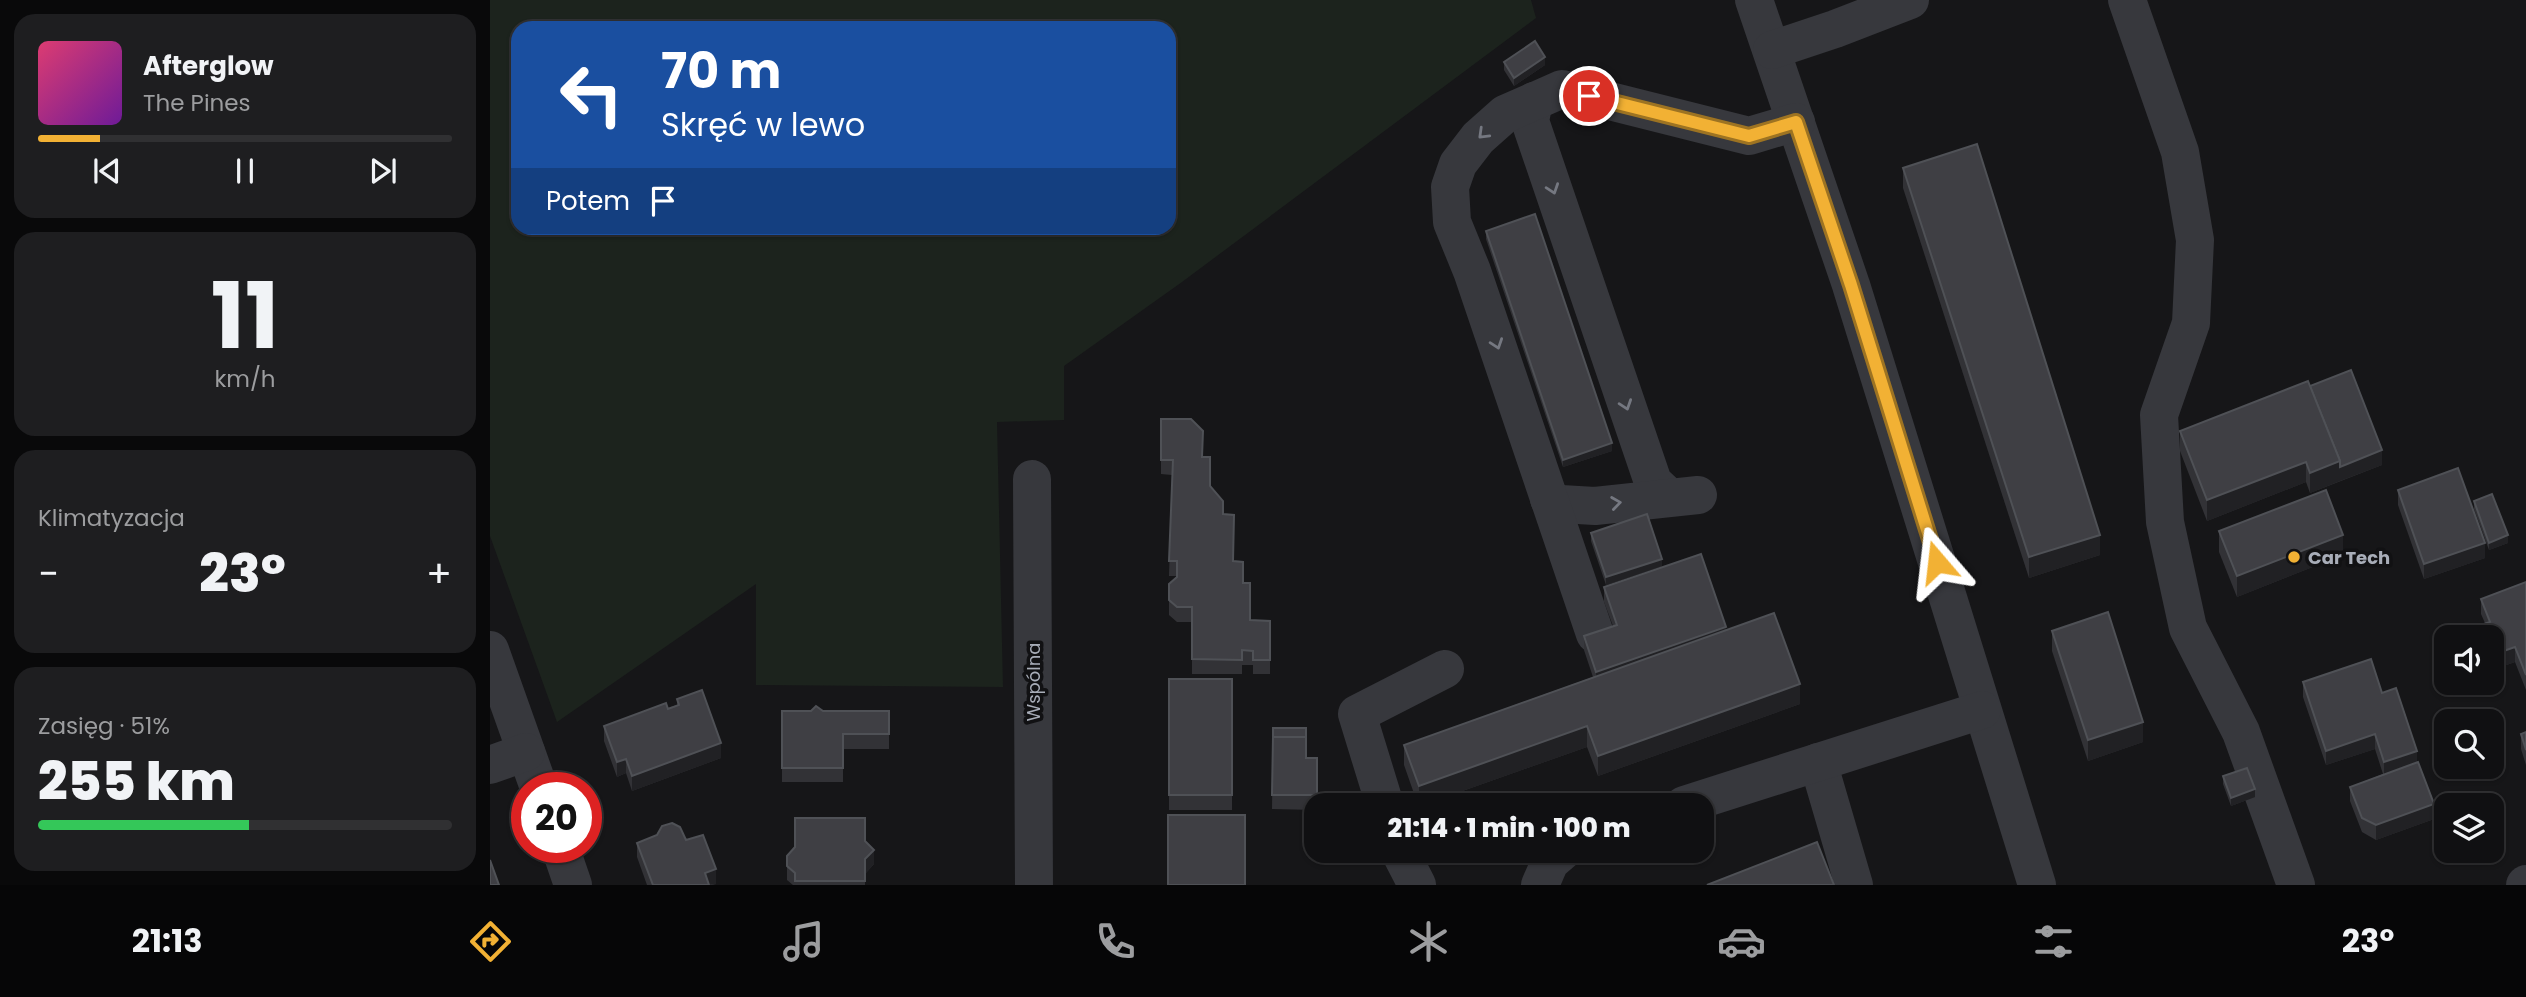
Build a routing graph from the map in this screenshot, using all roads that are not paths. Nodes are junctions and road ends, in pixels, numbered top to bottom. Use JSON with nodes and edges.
{"nodes":[{"id":1,"x":1754,"y":0,"type":"edge"},
{"id":2,"x":1910,"y":0,"type":"edge"},
{"id":3,"x":2126,"y":0,"type":"edge"},
{"id":4,"x":1772,"y":50,"type":"junction"},
{"id":5,"x":1548,"y":95,"type":"junction"},
{"id":6,"x":1796,"y":122,"type":"junction"},
{"id":7,"x":1032,"y":479,"type":"dead end"},
{"id":8,"x":1549,"y":499,"type":"junction"},
{"id":9,"x":1595,"y":634,"type":"edge"},
{"id":10,"x":490,"y":650,"type":"edge"},
{"id":11,"x":1445,"y":669,"type":"dead end"},
{"id":12,"x":1982,"y":710,"type":"junction"},
{"id":13,"x":527,"y":752,"type":"junction"},
{"id":14,"x":1818,"y":762,"type":"junction"},
{"id":15,"x":490,"y":765,"type":"edge"},
{"id":16,"x":534,"y":772,"type":"edge"},
{"id":17,"x":1381,"y":793,"type":"edge"},
{"id":18,"x":1714,"y":795,"type":"edge"},
{"id":19,"x":565,"y":863,"type":"edge"},
{"id":20,"x":1406,"y":863,"type":"edge"},
{"id":21,"x":1550,"y":863,"type":"edge"},
{"id":22,"x":573,"y":885,"type":"edge"},
{"id":23,"x":1034,"y":885,"type":"edge"},
{"id":24,"x":1417,"y":885,"type":"edge"},
{"id":25,"x":1540,"y":885,"type":"edge"},
{"id":26,"x":1854,"y":885,"type":"edge"},
{"id":27,"x":2037,"y":885,"type":"edge"},
{"id":28,"x":2296,"y":885,"type":"edge"}],
"edges":[{"from":1,"to":4,"type":"street"},
{"from":2,"to":4,"type":"street"},
{"from":3,"to":28,"type":"street"},
{"from":4,"to":6,"type":"street"},
{"from":5,"to":6,"type":"street"},
{"from":5,"to":8,"type":"street","one_way":true},
{"from":5,"to":8,"type":"street"},
{"from":6,"to":12,"type":"street"},
{"from":7,"to":23,"type":"street","name":"Wspólna"},
{"from":8,"to":9,"type":"street"},
{"from":10,"to":13,"type":"street"},
{"from":11,"to":17,"type":"street"},
{"from":12,"to":14,"type":"street"},
{"from":12,"to":27,"type":"street"},
{"from":13,"to":15,"type":"street"},
{"from":13,"to":16,"type":"street"},
{"from":14,"to":18,"type":"street"},
{"from":14,"to":26,"type":"street"},
{"from":19,"to":22,"type":"street"},
{"from":20,"to":24,"type":"street"},
{"from":21,"to":25,"type":"street"}]}
